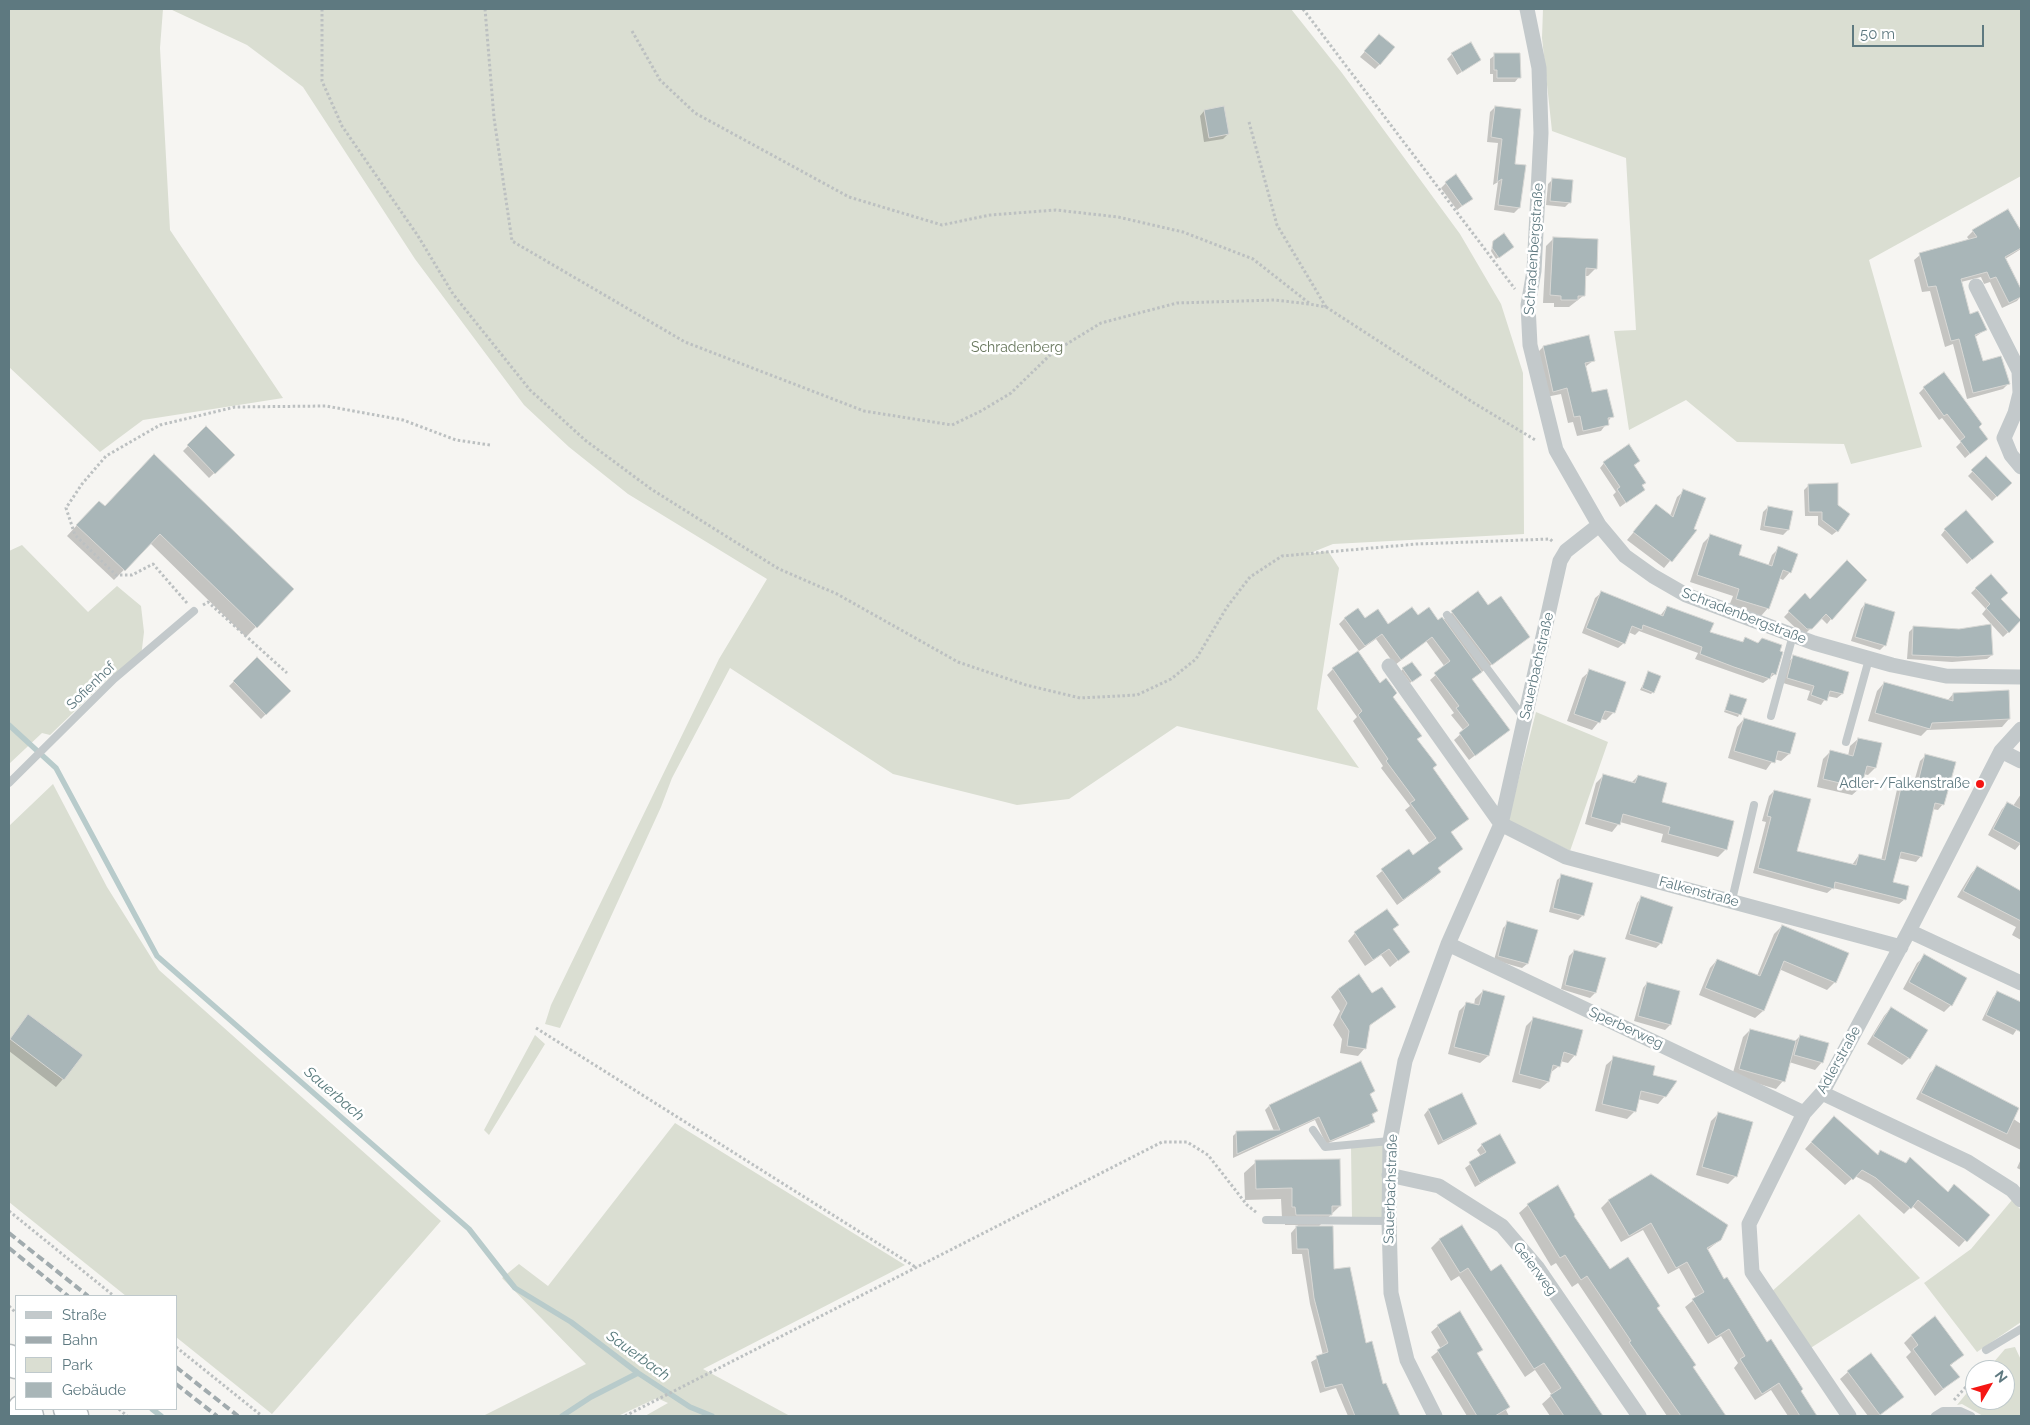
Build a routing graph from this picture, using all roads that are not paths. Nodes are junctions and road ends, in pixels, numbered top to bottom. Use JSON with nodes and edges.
{"nodes":[{"id":1,"x":1527,"y":9,"type":"edge"},
{"id":2,"x":1976,"y":286,"type":"dead end"},
{"id":3,"x":2021,"y":467,"type":"edge"},
{"id":4,"x":1599,"y":525,"type":"junction"},
{"id":5,"x":194,"y":611,"type":"road end"},
{"id":6,"x":1448,"y":615,"type":"dead end"},
{"id":7,"x":1794,"y":635,"type":"junction"},
{"id":8,"x":1869,"y":659,"type":"junction"},
{"id":9,"x":1389,"y":666,"type":"dead end"},
{"id":10,"x":2021,"y":677,"type":"edge"},
{"id":11,"x":1770,"y":716,"type":"dead end"},
{"id":12,"x":1525,"y":719,"type":"junction"},
{"id":13,"x":2021,"y":729,"type":"edge"},
{"id":14,"x":1846,"y":742,"type":"dead end"},
{"id":15,"x":2001,"y":751,"type":"junction"},
{"id":16,"x":2021,"y":761,"type":"edge"},
{"id":17,"x":9,"y":783,"type":"edge"},
{"id":18,"x":1754,"y":805,"type":"dead end"},
{"id":19,"x":1501,"y":824,"type":"junction"},
{"id":20,"x":1732,"y":900,"type":"junction"},
{"id":21,"x":1910,"y":931,"type":"junction"},
{"id":22,"x":1448,"y":944,"type":"junction"},
{"id":23,"x":1901,"y":947,"type":"junction"},
{"id":24,"x":2021,"y":983,"type":"edge"},
{"id":25,"x":1822,"y":1093,"type":"junction"},
{"id":26,"x":1804,"y":1113,"type":"junction"},
{"id":27,"x":1313,"y":1130,"type":"dead end"},
{"id":28,"x":1390,"y":1141,"type":"junction"},
{"id":29,"x":1389,"y":1175,"type":"junction"},
{"id":30,"x":2021,"y":1200,"type":"edge"},
{"id":31,"x":1266,"y":1220,"type":"road end"},
{"id":32,"x":1389,"y":1221,"type":"junction"},
{"id":33,"x":2021,"y":1329,"type":"edge"},
{"id":34,"x":1986,"y":1350,"type":"dead end"},
{"id":35,"x":1435,"y":1416,"type":"edge"},
{"id":36,"x":1638,"y":1416,"type":"edge"},
{"id":37,"x":1849,"y":1416,"type":"edge"},
{"id":38,"x":1935,"y":1416,"type":"edge"},
{"id":39,"x":1971,"y":1416,"type":"edge"}],
"edges":[{"from":1,"to":4,"type":"street","name":"Schradenbergstraße"},
{"from":2,"to":3,"type":"street"},
{"from":4,"to":7,"type":"street","name":"Schradenbergstraße"},
{"from":4,"to":12,"type":"street","name":"Sauerbachstraße"},
{"from":5,"to":17,"type":"lane","name":"Sofienhof"},
{"from":6,"to":12,"type":"lane"},
{"from":7,"to":8,"type":"street","name":"Schradenbergstraße"},
{"from":7,"to":11,"type":"lane"},
{"from":8,"to":10,"type":"street","name":"Schradenbergstraße"},
{"from":8,"to":14,"type":"lane"},
{"from":9,"to":19,"type":"street"},
{"from":12,"to":19,"type":"street","name":"Sauerbachstraße"},
{"from":13,"to":15,"type":"street","name":"Adlerstraße"},
{"from":15,"to":16,"type":"street"},
{"from":15,"to":21,"type":"street","name":"Adlerstraße"},
{"from":18,"to":20,"type":"lane"},
{"from":19,"to":20,"type":"street","name":"Falkenstraße"},
{"from":19,"to":22,"type":"street","name":"Sauerbachstraße"},
{"from":20,"to":23,"type":"street","name":"Falkenstraße"},
{"from":21,"to":23,"type":"street","name":"Adlerstraße"},
{"from":21,"to":24,"type":"street"},
{"from":22,"to":26,"type":"street","name":"Sperberweg"},
{"from":22,"to":28,"type":"street","name":"Sauerbachstraße"},
{"from":23,"to":25,"type":"street","name":"Adlerstraße"},
{"from":25,"to":26,"type":"street","name":"Adlerstraße"},
{"from":25,"to":30,"type":"street"},
{"from":26,"to":37,"type":"street","name":"Adlerstraße"},
{"from":27,"to":28,"type":"lane"},
{"from":28,"to":29,"type":"street","name":"Sauerbachstraße"},
{"from":29,"to":32,"type":"street","name":"Sauerbachstraße"},
{"from":29,"to":36,"type":"street","name":"Geierweg"},
{"from":31,"to":32,"type":"lane"},
{"from":32,"to":35,"type":"street","name":"Sauerbachstraße"},
{"from":33,"to":34,"type":"lane"},
{"from":38,"to":39,"type":"lane"}]}
